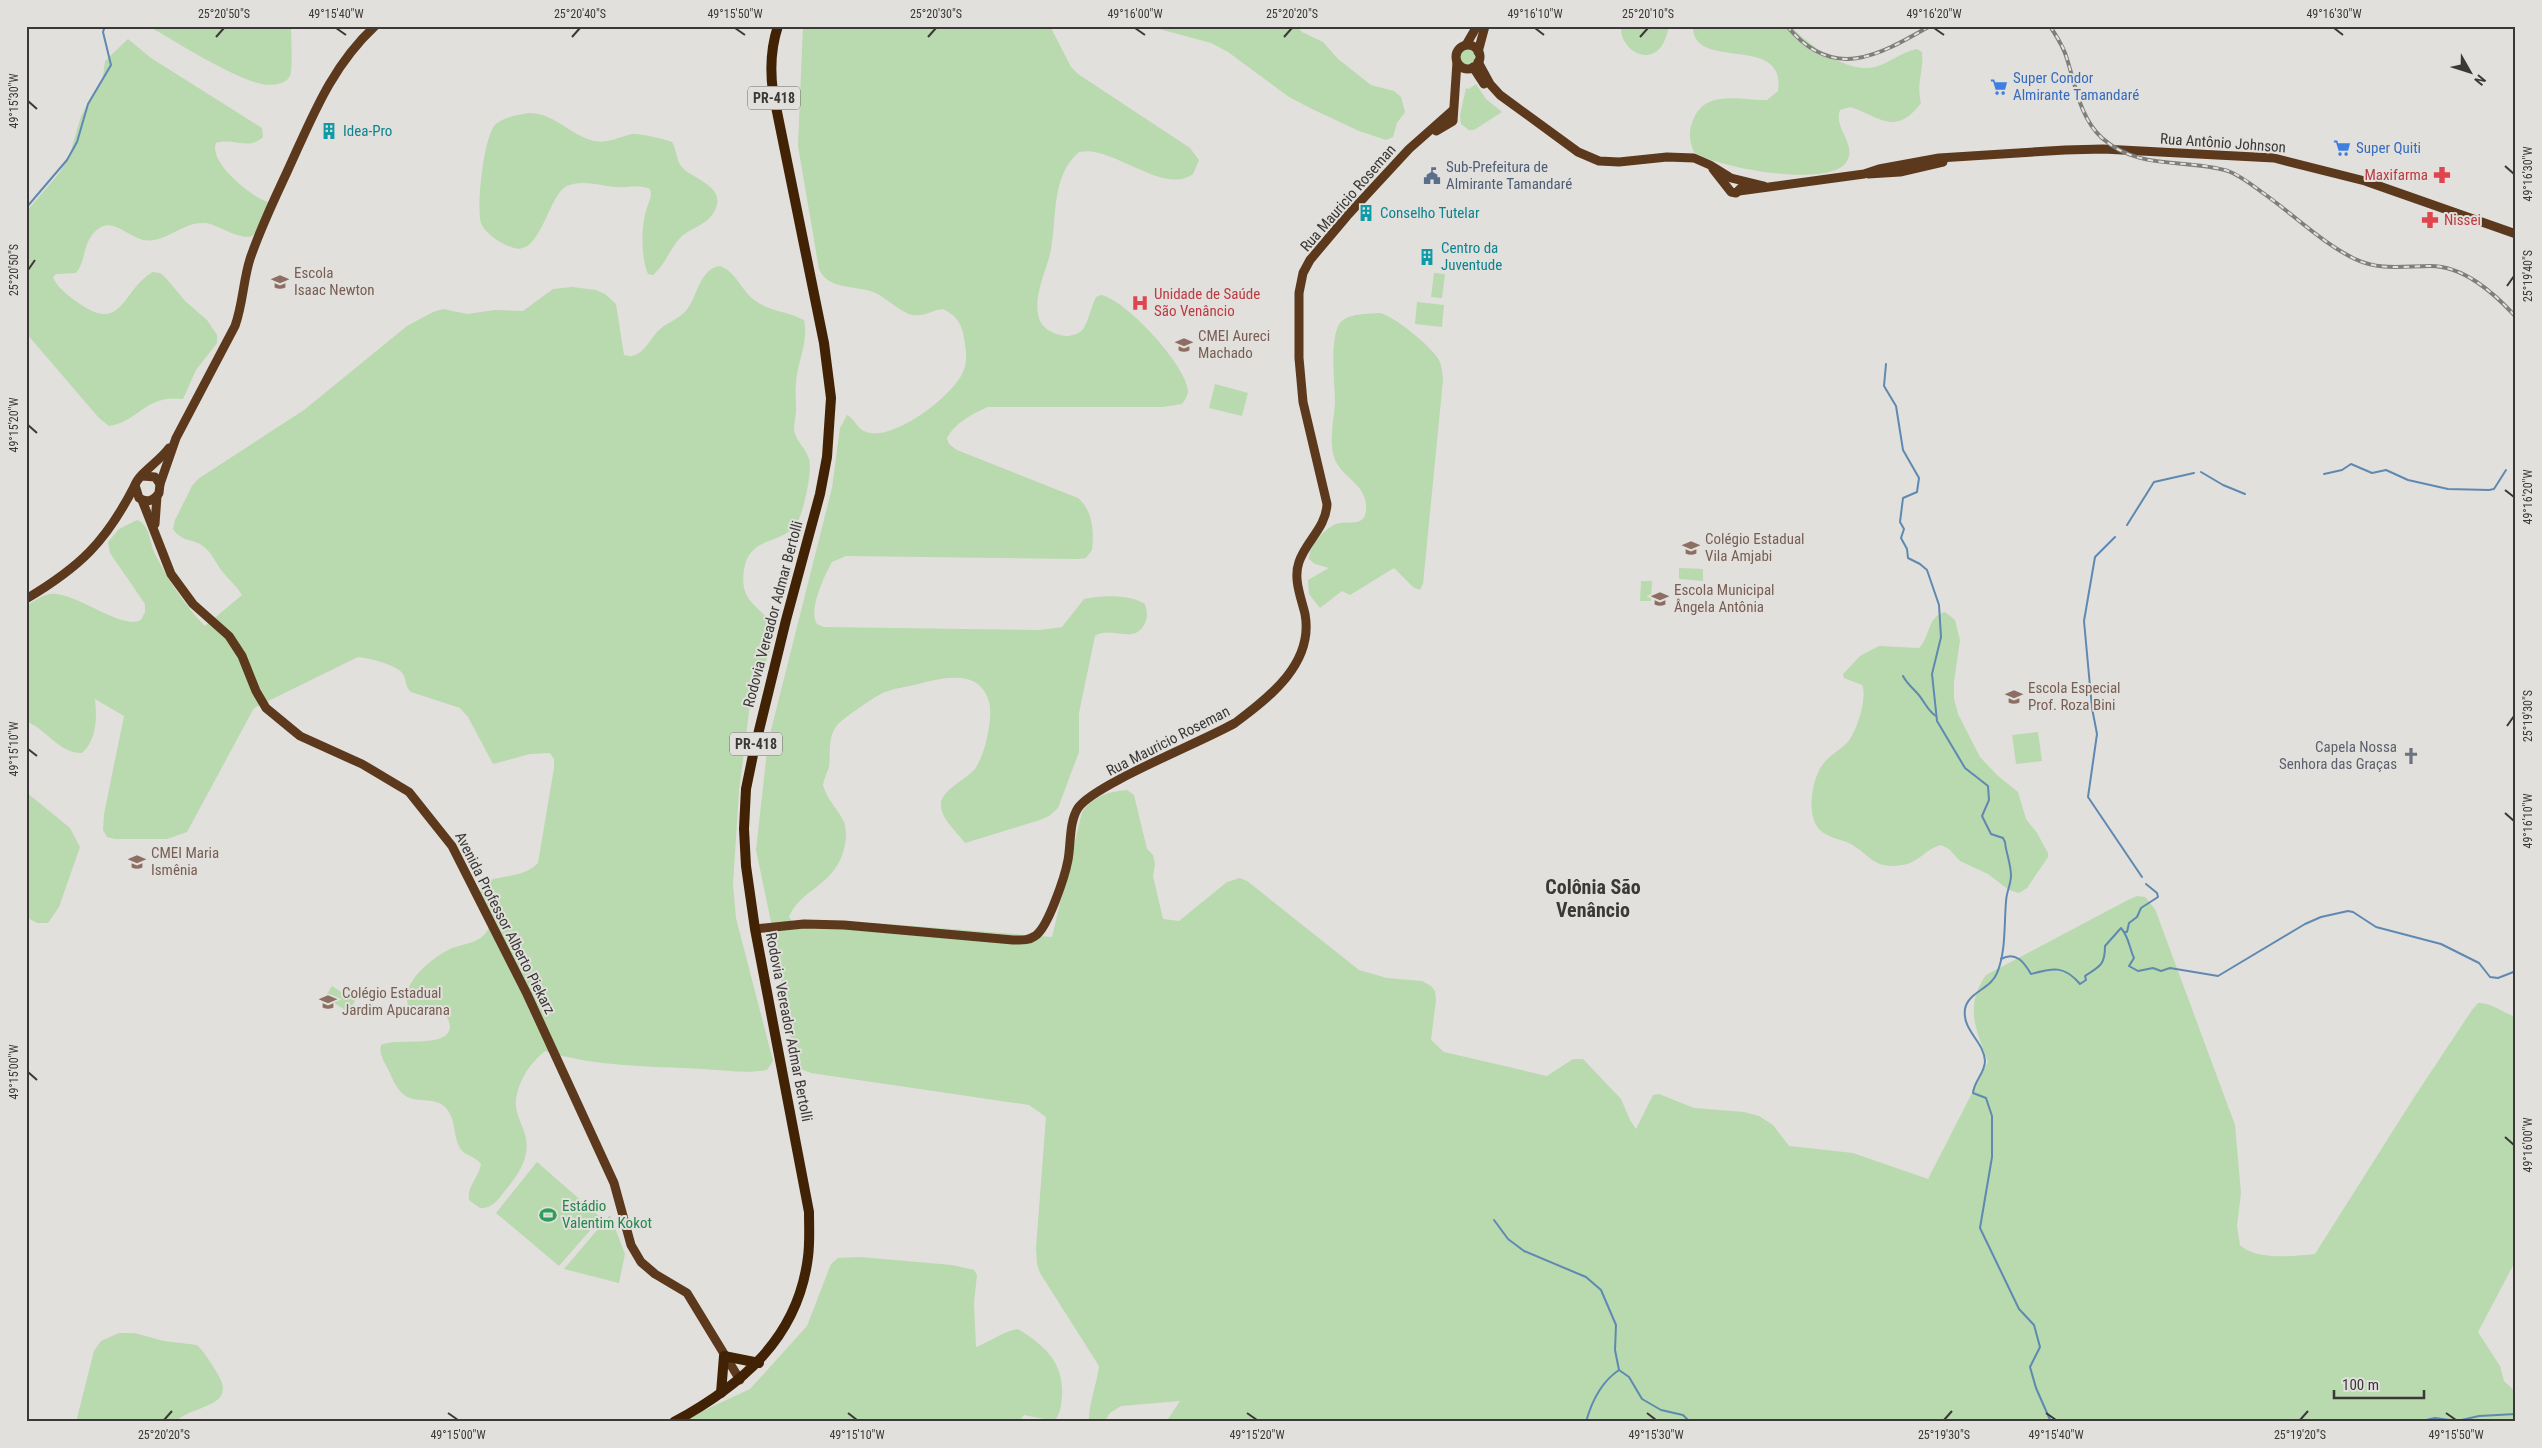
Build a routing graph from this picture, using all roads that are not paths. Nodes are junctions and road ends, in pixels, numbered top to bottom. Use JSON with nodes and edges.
{"nodes":[{"id":1,"x":375,"y":26,"type":"edge"},
{"id":2,"x":778,"y":26,"type":"edge"},
{"id":3,"x":1477,"y":26,"type":"edge"},
{"id":4,"x":1485,"y":26,"type":"edge"},
{"id":5,"x":1466,"y":46,"type":"junction"},
{"id":6,"x":1478,"y":52,"type":"junction"},
{"id":7,"x":1457,"y":62,"type":"junction"},
{"id":8,"x":1472,"y":66,"type":"junction"},
{"id":9,"x":1456,"y":83,"type":"junction"},
{"id":10,"x":1453,"y":110,"type":"junction"},
{"id":11,"x":1423,"y":138,"type":"junction"},
{"id":12,"x":1710,"y":165,"type":"junction"},
{"id":13,"x":1736,"y":179,"type":"junction"},
{"id":14,"x":1769,"y":187,"type":"junction"},
{"id":15,"x":1728,"y":188,"type":"junction"},
{"id":16,"x":1739,"y":191,"type":"junction"},
{"id":17,"x":2516,"y":234,"type":"edge"},
{"id":18,"x":176,"y":438,"type":"junction"},
{"id":19,"x":143,"y":476,"type":"junction"},
{"id":20,"x":160,"y":484,"type":"junction"},
{"id":21,"x":134,"y":485,"type":"junction"},
{"id":22,"x":157,"y":496,"type":"junction"},
{"id":23,"x":140,"y":499,"type":"junction"},
{"id":24,"x":120,"y":514,"type":"junction"},
{"id":25,"x":155,"y":531,"type":"junction"},
{"id":26,"x":26,"y":599,"type":"edge"},
{"id":27,"x":755,"y":929,"type":"junction"},
{"id":28,"x":724,"y":1356,"type":"junction"},
{"id":29,"x":759,"y":1363,"type":"junction"},
{"id":30,"x":740,"y":1380,"type":"junction"},
{"id":31,"x":721,"y":1393,"type":"junction"},
{"id":32,"x":674,"y":1422,"type":"edge"}],
"edges":[{"from":1,"to":18,"type":"main road"},
{"from":2,"to":27,"type":"highway","name":"Rodovia Vereador Admar Bertolli","number":"PR-418"},
{"from":3,"to":5,"type":"main road"},
{"from":4,"to":6,"type":"main road"},
{"from":5,"to":6,"type":"main road"},
{"from":5,"to":7,"type":"main road"},
{"from":6,"to":8,"type":"main road"},
{"from":7,"to":8,"type":"main road"},
{"from":7,"to":9,"type":"main road","name":"Rua Mauricio Roseman"},
{"from":8,"to":9,"type":"main road","name":"Rua Mauricio Roseman"},
{"from":8,"to":12,"type":"main road","name":"Rua Antônio Johnson"},
{"from":9,"to":10,"type":"main road","name":"Rua Mauricio Roseman"},
{"from":10,"to":11,"type":"main road","name":"Rua Mauricio Roseman"},
{"from":10,"to":11,"type":"main road","name":"Rua Mauricio Roseman"},
{"from":11,"to":27,"type":"main road","name":"Rua Mauricio Roseman"},
{"from":12,"to":13,"type":"main road","name":"Rua Antônio Johnson"},
{"from":12,"to":15,"type":"main road"},
{"from":13,"to":14,"type":"main road","name":"Rua Antônio Johnson"},
{"from":13,"to":15,"type":"main road"},
{"from":13,"to":16,"type":"main road"},
{"from":14,"to":16,"type":"main road","name":"Rua Antônio Johnson"},
{"from":14,"to":17,"type":"main road","name":"Rua Antônio Johnson"},
{"from":15,"to":16,"type":"main road"},
{"from":18,"to":19,"type":"main road"},
{"from":18,"to":20,"type":"main road"},
{"from":19,"to":20,"type":"main road"},
{"from":19,"to":21,"type":"main road"},
{"from":20,"to":22,"type":"main road"},
{"from":21,"to":23,"type":"main road"},
{"from":21,"to":24,"type":"main road"},
{"from":22,"to":23,"type":"main road"},
{"from":22,"to":25,"type":"main road","name":"Avenida Professor Alberto Piekarz"},
{"from":23,"to":24,"type":"main road"},
{"from":23,"to":25,"type":"main road","name":"Avenida Professor Alberto Piekarz"},
{"from":24,"to":26,"type":"main road"},
{"from":25,"to":28,"type":"main road","name":"Avenida Professor Alberto Piekarz"},
{"from":27,"to":29,"type":"highway","name":"Rodovia Vereador Admar Bertolli","number":"PR-418"},
{"from":28,"to":29,"type":"highway"},
{"from":28,"to":30,"type":"main road"},
{"from":28,"to":31,"type":"highway"},
{"from":29,"to":30,"type":"highway","name":"Rodovia Vereador Admar Bertolli","number":"PR-418"},
{"from":30,"to":31,"type":"highway","name":"Rodovia Vereador Admar Bertolli","number":"PR-418"},
{"from":31,"to":32,"type":"highway","name":"Rodovia Vereador Admar Bertolli","number":"PR-418"}]}
